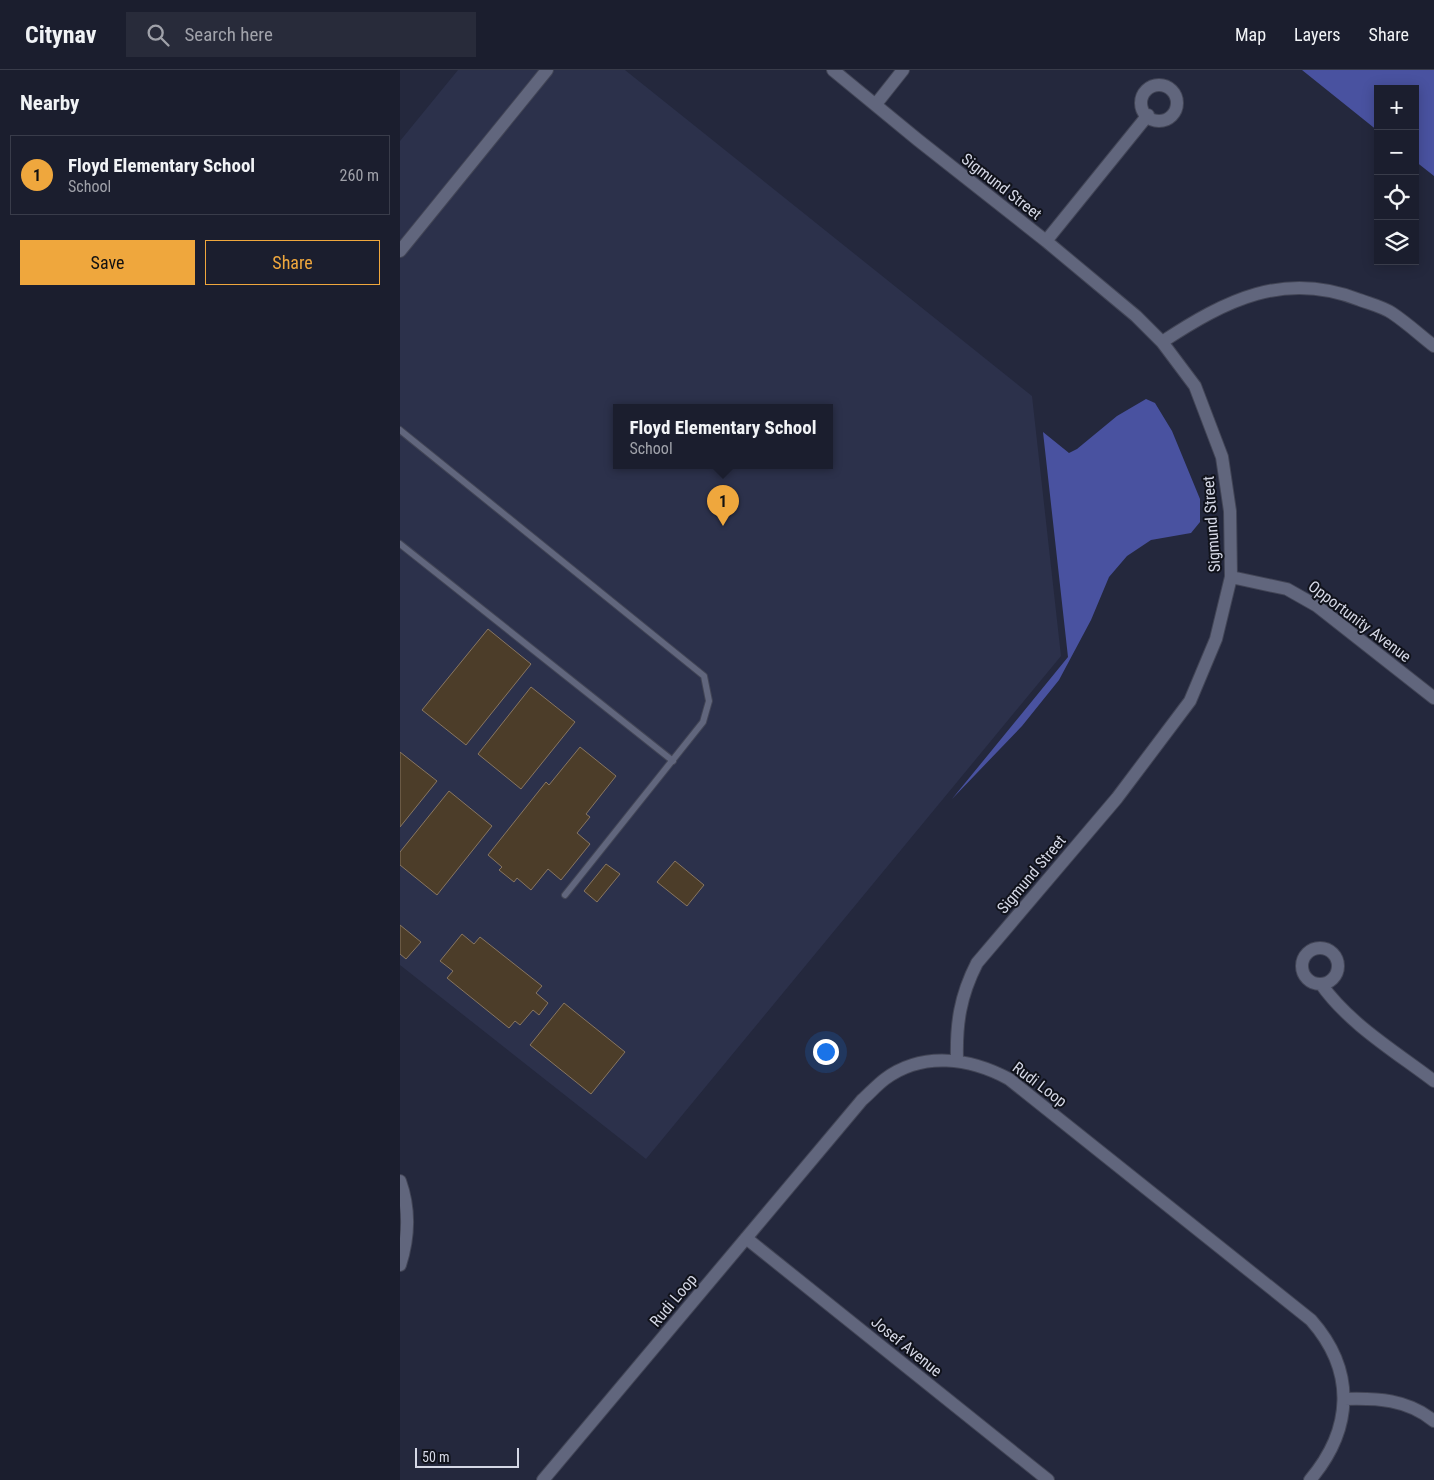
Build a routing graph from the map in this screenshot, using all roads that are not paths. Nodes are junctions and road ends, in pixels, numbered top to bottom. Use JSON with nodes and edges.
{"nodes":[{"id":1,"x":547,"y":70,"type":"edge"},
{"id":2,"x":833,"y":70,"type":"edge"},
{"id":3,"x":903,"y":70,"type":"edge"},
{"id":4,"x":876,"y":104,"type":"junction"},
{"id":5,"x":1148,"y":116,"type":"dead end"},
{"id":6,"x":1046,"y":241,"type":"junction"},
{"id":7,"x":400,"y":252,"type":"edge"},
{"id":8,"x":1162,"y":342,"type":"junction"},
{"id":9,"x":1434,"y":346,"type":"edge"},
{"id":10,"x":400,"y":430,"type":"edge"},
{"id":11,"x":400,"y":544,"type":"edge"},
{"id":12,"x":1231,"y":577,"type":"junction"},
{"id":13,"x":1434,"y":698,"type":"edge"},
{"id":14,"x":673,"y":761,"type":"junction"},
{"id":15,"x":565,"y":895,"type":"dead end"},
{"id":16,"x":1321,"y":984,"type":"dead end"},
{"id":17,"x":957,"y":1060,"type":"junction"},
{"id":18,"x":1434,"y":1081,"type":"edge"},
{"id":19,"x":400,"y":1181,"type":"edge"},
{"id":20,"x":746,"y":1238,"type":"junction"},
{"id":21,"x":400,"y":1265,"type":"edge"},
{"id":22,"x":1344,"y":1399,"type":"junction"},
{"id":23,"x":1434,"y":1421,"type":"edge"},
{"id":24,"x":543,"y":1480,"type":"edge"},
{"id":25,"x":1048,"y":1480,"type":"edge"},
{"id":26,"x":1310,"y":1480,"type":"edge"}],
"edges":[{"from":1,"to":7,"type":"street"},
{"from":2,"to":4,"type":"street","name":"Sigmund Street"},
{"from":3,"to":4,"type":"street"},
{"from":4,"to":6,"type":"street","name":"Sigmund Street"},
{"from":5,"to":6,"type":"street"},
{"from":6,"to":8,"type":"street","name":"Sigmund Street"},
{"from":8,"to":9,"type":"street"},
{"from":8,"to":12,"type":"street","name":"Sigmund Street"},
{"from":10,"to":14,"type":"lane"},
{"from":11,"to":14,"type":"lane"},
{"from":12,"to":13,"type":"street","name":"Opportunity Avenue"},
{"from":12,"to":17,"type":"street","name":"Sigmund Street"},
{"from":14,"to":15,"type":"lane"},
{"from":16,"to":18,"type":"street"},
{"from":17,"to":20,"type":"street","name":"Rudi Loop"},
{"from":17,"to":22,"type":"street","name":"Rudi Loop"},
{"from":19,"to":21,"type":"street"},
{"from":20,"to":24,"type":"street","name":"Rudi Loop"},
{"from":20,"to":25,"type":"street","name":"Josef Avenue"},
{"from":22,"to":23,"type":"street"},
{"from":22,"to":26,"type":"street","name":"Rudi Loop"}]}
